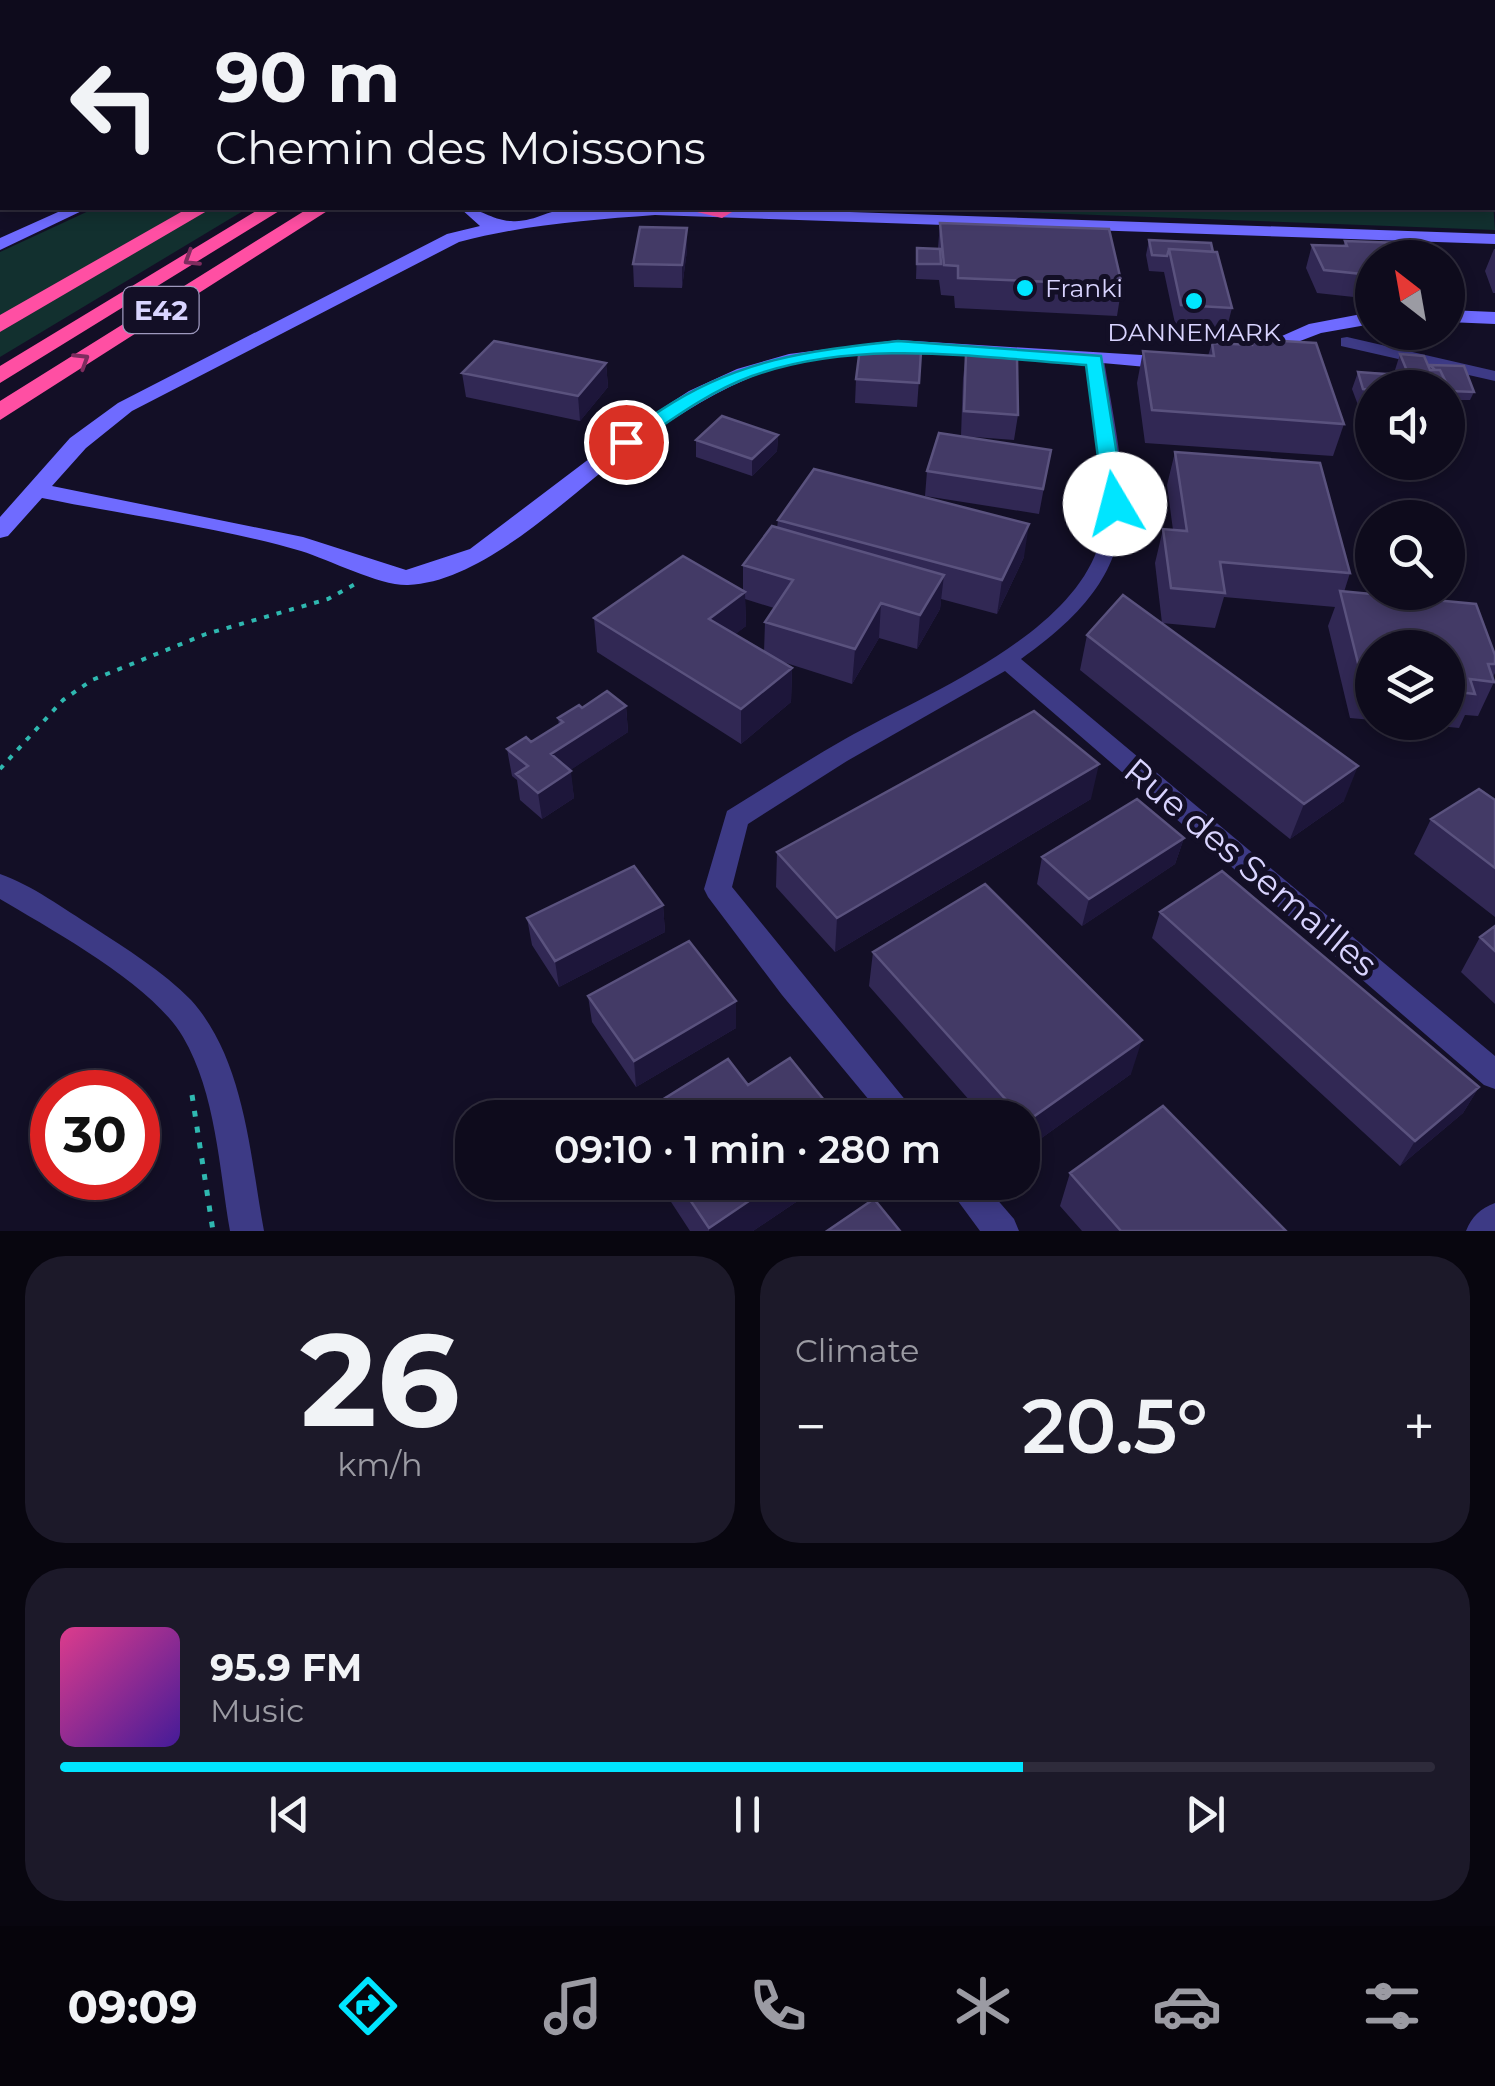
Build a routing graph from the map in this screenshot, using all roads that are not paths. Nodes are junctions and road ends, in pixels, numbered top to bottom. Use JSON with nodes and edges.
{"nodes":[{"id":1,"x":76,"y":210,"type":"edge"},
{"id":2,"x":199,"y":210,"type":"edge"},
{"id":3,"x":271,"y":210,"type":"edge"},
{"id":4,"x":319,"y":210,"type":"edge"},
{"id":5,"x":602,"y":210,"type":"edge"},
{"id":6,"x":713,"y":210,"type":"edge"},
{"id":7,"x":470,"y":212,"type":"edge"},
{"id":8,"x":559,"y":212,"type":"edge"},
{"id":9,"x":504,"y":225,"type":"junction"},
{"id":10,"x":453,"y":238,"type":"junction"},
{"id":11,"x":1495,"y":240,"type":"edge"},
{"id":12,"x":0,"y":244,"type":"edge"},
{"id":13,"x":1465,"y":317,"type":"edge"},
{"id":14,"x":1495,"y":318,"type":"edge"},
{"id":15,"x":1355,"y":321,"type":"edge"},
{"id":16,"x":0,"y":326,"type":"edge"},
{"id":17,"x":1348,"y":342,"type":"dead end"},
{"id":18,"x":1230,"y":358,"type":"edge"},
{"id":19,"x":1095,"y":360,"type":"junction"},
{"id":20,"x":1197,"y":364,"type":"edge"},
{"id":21,"x":0,"y":376,"type":"edge"},
{"id":22,"x":1495,"y":376,"type":"edge"},
{"id":23,"x":0,"y":412,"type":"edge"},
{"id":24,"x":37,"y":490,"type":"junction"},
{"id":25,"x":0,"y":530,"type":"edge"},
{"id":26,"x":1006,"y":660,"type":"junction"},
{"id":27,"x":0,"y":885,"type":"edge"},
{"id":28,"x":1495,"y":1075,"type":"edge"},
{"id":29,"x":889,"y":1100,"type":"edge"},
{"id":30,"x":975,"y":1200,"type":"edge"},
{"id":31,"x":1495,"y":1219,"type":"edge"},
{"id":32,"x":246,"y":1231,"type":"edge"},
{"id":33,"x":1002,"y":1231,"type":"edge"},
{"id":34,"x":1483,"y":1231,"type":"edge"}],
"edges":[{"from":1,"to":12,"type":"street"},
{"from":2,"to":16,"type":"highway"},
{"from":3,"to":21,"type":"highway","number":"E42","one_way":true},
{"from":23,"to":4,"type":"highway","number":"E42","one_way":true},
{"from":5,"to":8,"type":"street"},
{"from":6,"to":11,"type":"street"},
{"from":7,"to":9,"type":"street"},
{"from":7,"to":10,"type":"street"},
{"from":8,"to":9,"type":"street"},
{"from":9,"to":10,"type":"street"},
{"from":10,"to":24,"type":"street"},
{"from":13,"to":14,"type":"street"},
{"from":15,"to":18,"type":"street"},
{"from":17,"to":22,"type":"street"},
{"from":19,"to":20,"type":"street"},
{"from":19,"to":24,"type":"street"},
{"from":19,"to":26,"type":"street"},
{"from":24,"to":25,"type":"street"},
{"from":26,"to":28,"type":"street","name":"Rue des Semailles"},
{"from":26,"to":29,"type":"street"},
{"from":27,"to":32,"type":"street"},
{"from":30,"to":33,"type":"street"},
{"from":31,"to":34,"type":"street"}]}
